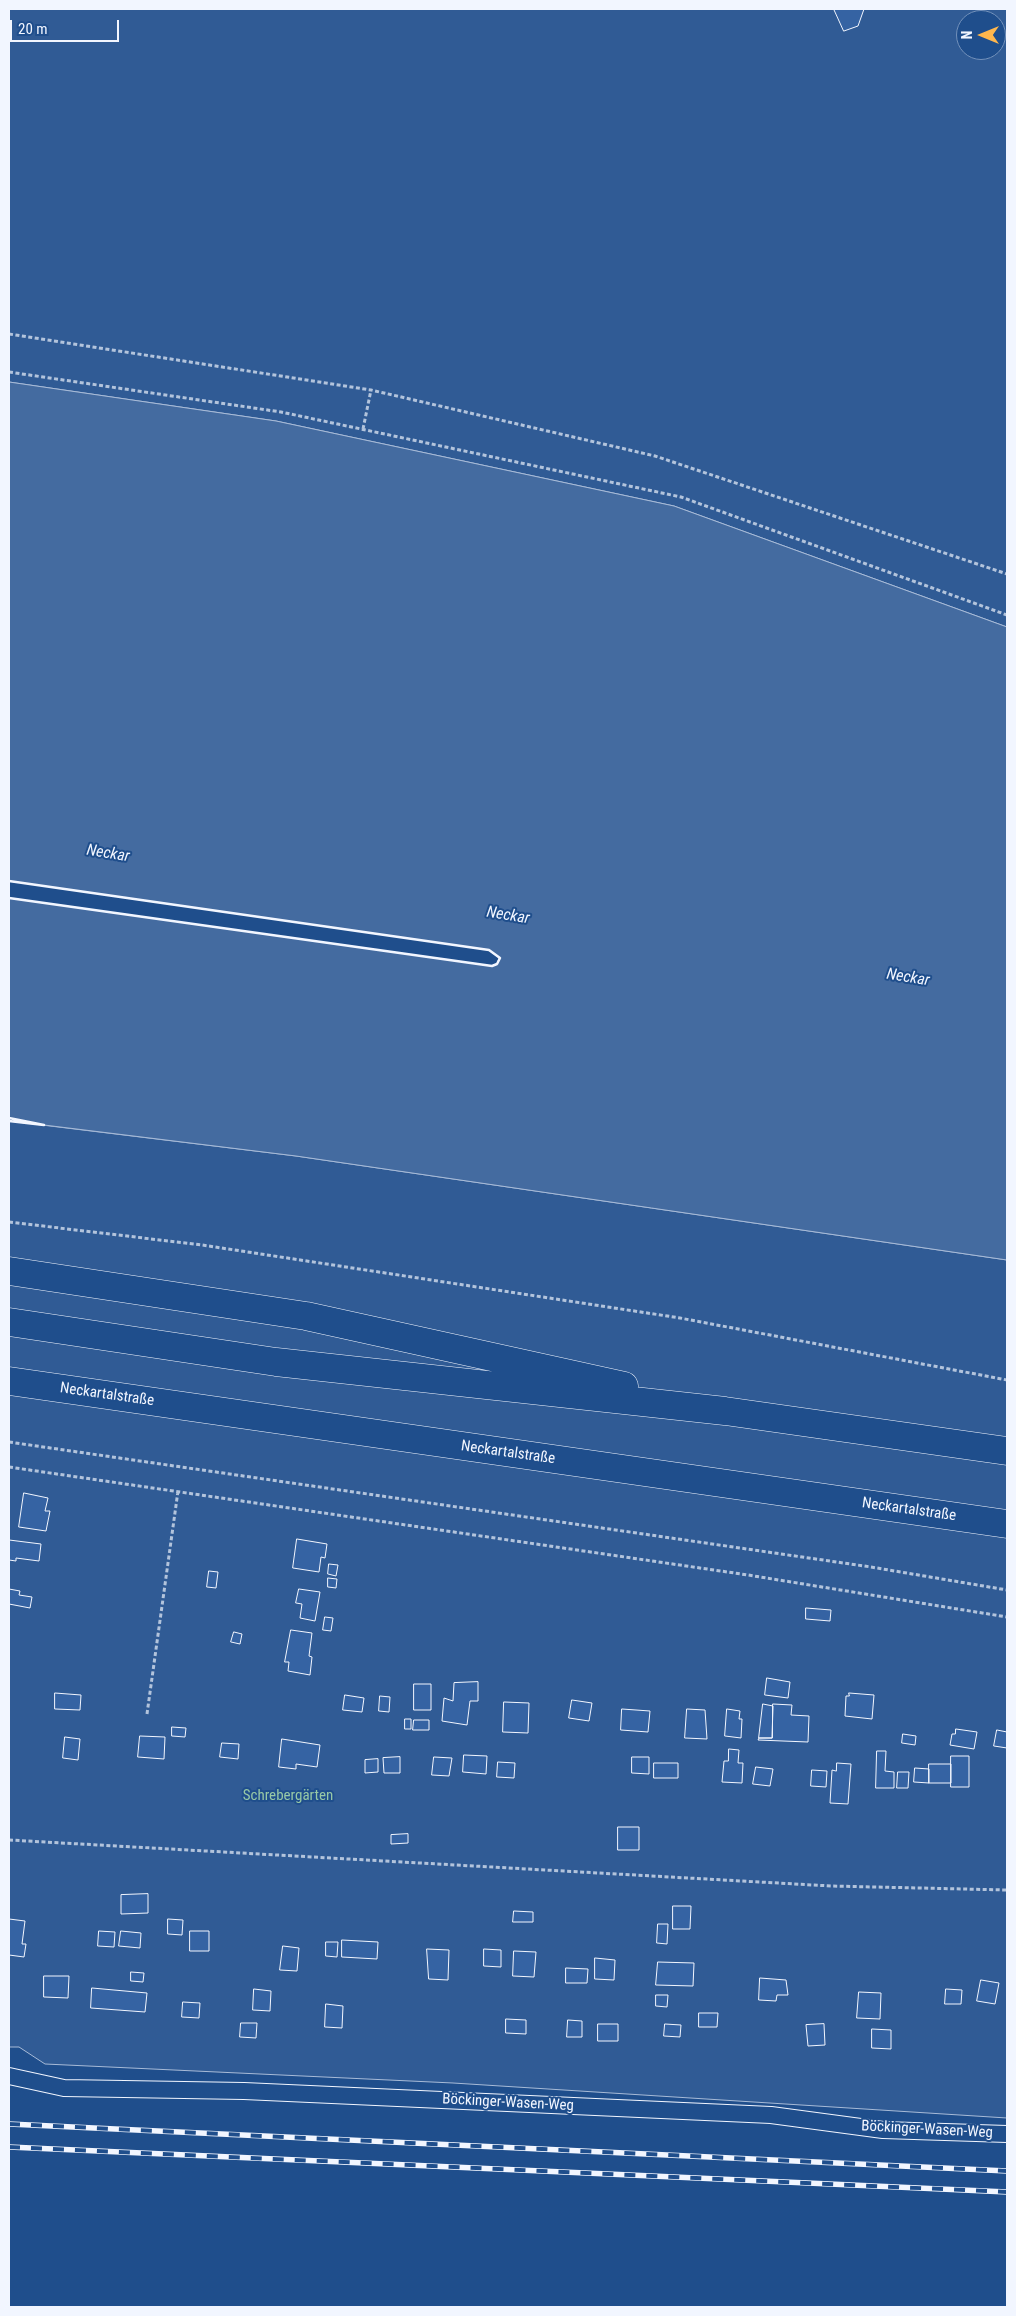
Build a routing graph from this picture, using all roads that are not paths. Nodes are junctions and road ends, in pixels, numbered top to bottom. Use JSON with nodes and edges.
{"nodes":[{"id":1,"x":9,"y":1271,"type":"edge"},
{"id":2,"x":9,"y":1322,"type":"edge"},
{"id":3,"x":9,"y":1381,"type":"edge"},
{"id":4,"x":725,"y":1411,"type":"junction"},
{"id":5,"x":1007,"y":1451,"type":"edge"},
{"id":6,"x":1007,"y":1524,"type":"edge"},
{"id":7,"x":9,"y":2076,"type":"edge"},
{"id":8,"x":1007,"y":2134,"type":"edge"}],
"edges":[{"from":1,"to":4,"type":"main road"},
{"from":2,"to":4,"type":"main road"},
{"from":3,"to":6,"type":"main road","name":"Neckartalstraße"},
{"from":4,"to":5,"type":"main road"},
{"from":7,"to":8,"type":"lane","name":"Böckinger-Wasen-Weg"}]}
